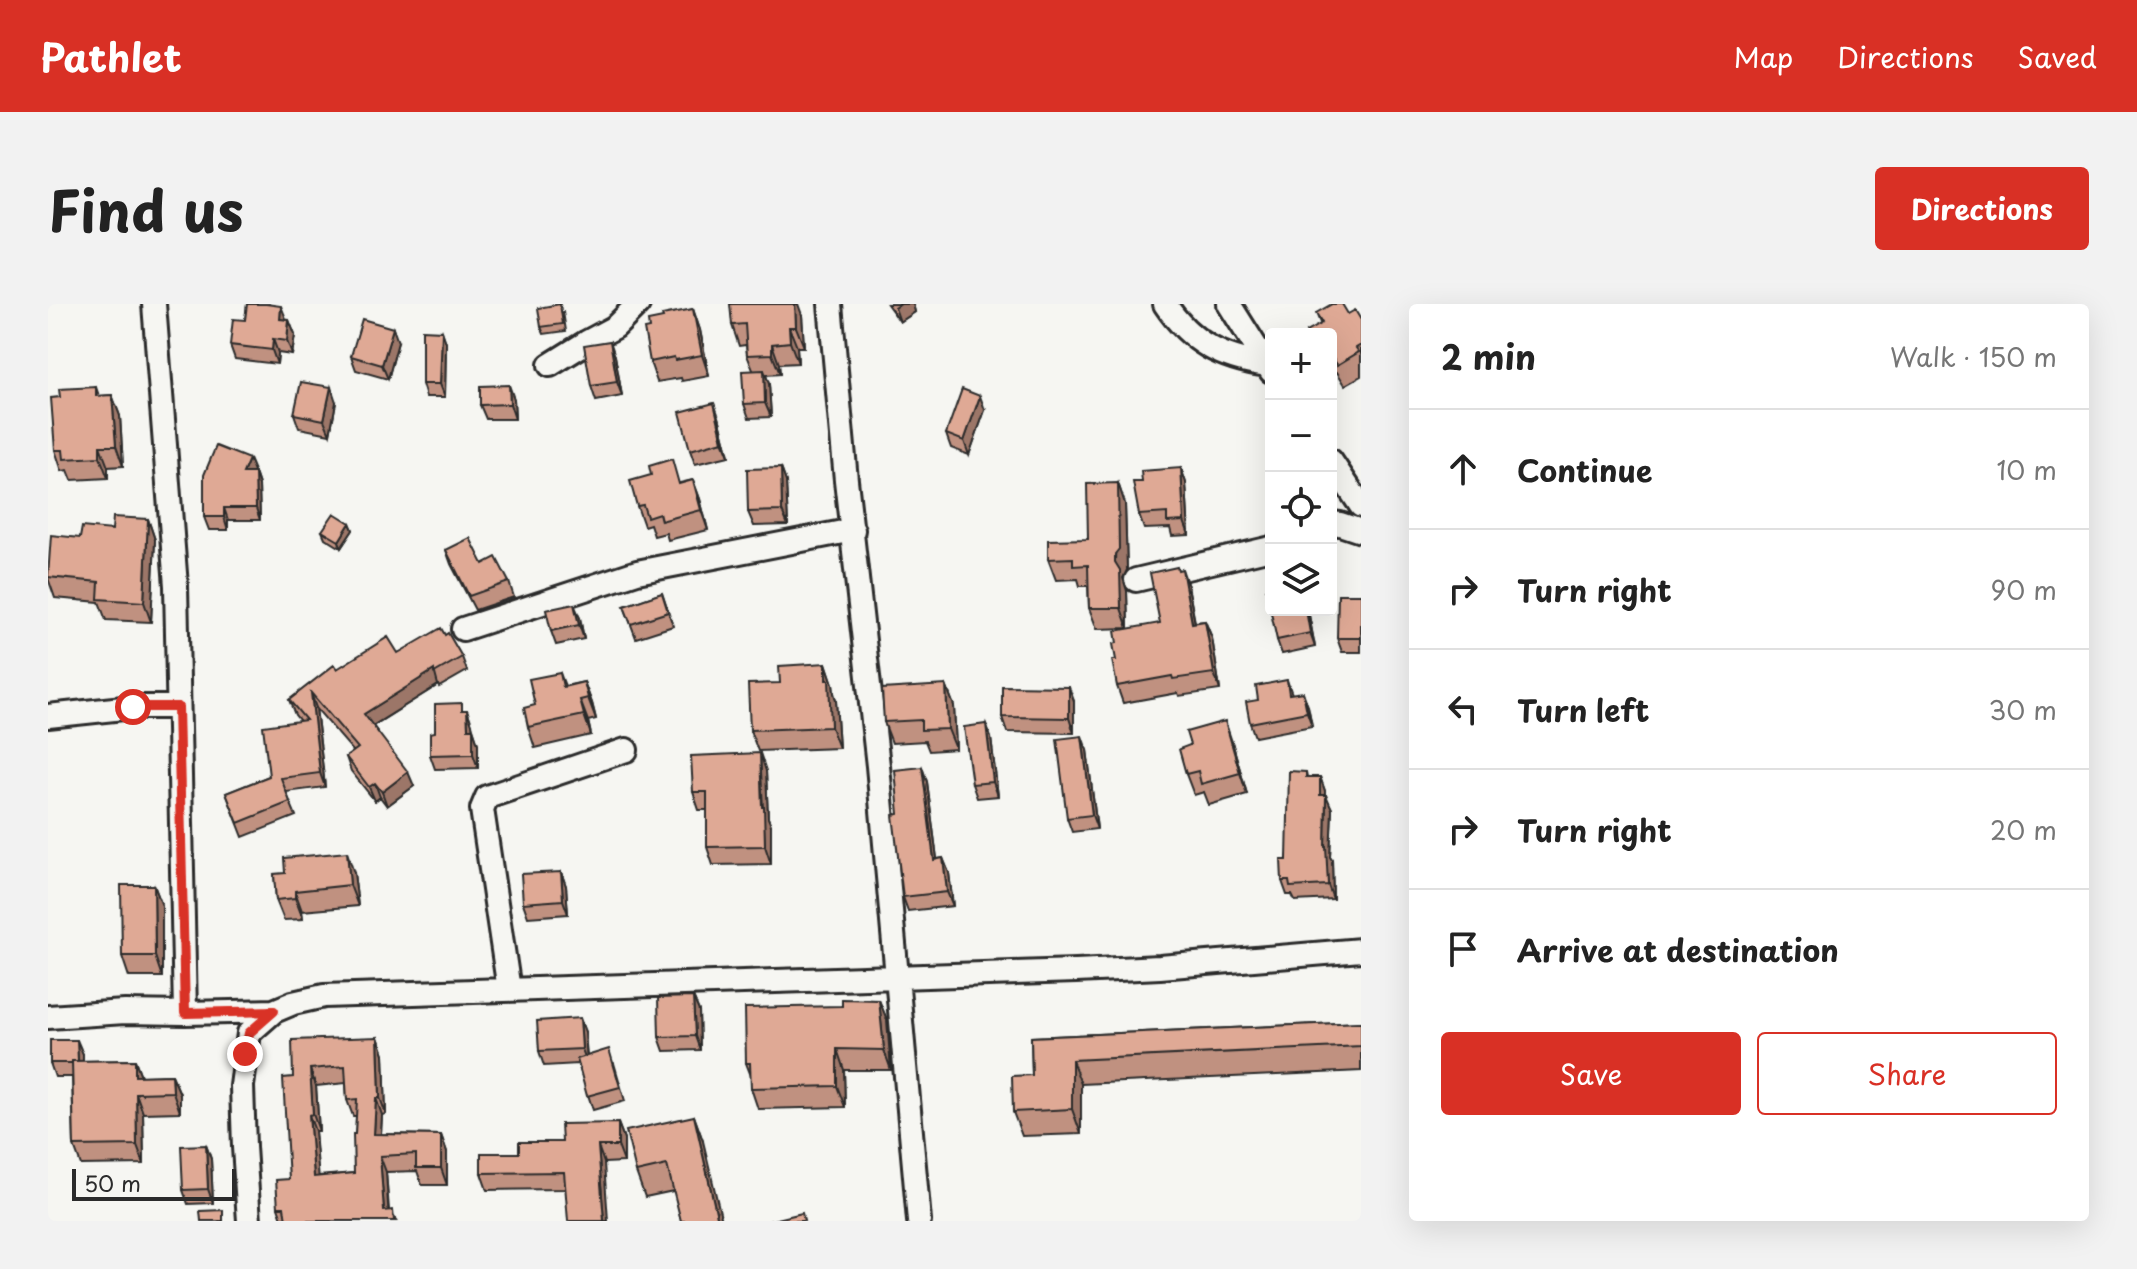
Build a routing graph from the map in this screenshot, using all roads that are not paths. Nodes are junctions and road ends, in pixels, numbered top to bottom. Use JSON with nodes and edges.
{"nodes":[{"id":1,"x":154,"y":304,"type":"edge"},
{"id":2,"x":638,"y":304,"type":"edge"},
{"id":3,"x":830,"y":304,"type":"edge"},
{"id":4,"x":1165,"y":304,"type":"edge"},
{"id":5,"x":1229,"y":304,"type":"edge"},
{"id":6,"x":1265,"y":362,"type":"edge"},
{"id":7,"x":550,"y":365,"type":"dead end"},
{"id":8,"x":1265,"y":367,"type":"edge"},
{"id":9,"x":1337,"y":470,"type":"edge"},
{"id":10,"x":1361,"y":506,"type":"edge"},
{"id":11,"x":1337,"y":524,"type":"edge"},
{"id":12,"x":853,"y":530,"type":"junction"},
{"id":13,"x":1361,"y":531,"type":"edge"},
{"id":14,"x":1265,"y":549,"type":"edge"},
{"id":15,"x":1136,"y":580,"type":"dead end"},
{"id":16,"x":463,"y":629,"type":"dead end"},
{"id":17,"x":178,"y":707,"type":"junction"},
{"id":18,"x":48,"y":716,"type":"edge"},
{"id":19,"x":626,"y":750,"type":"dead end"},
{"id":20,"x":1361,"y":950,"type":"edge"},
{"id":21,"x":898,"y":977,"type":"junction"},
{"id":22,"x":509,"y":990,"type":"junction"},
{"id":23,"x":274,"y":1011,"type":"junction"},
{"id":24,"x":185,"y":1013,"type":"junction"},
{"id":25,"x":48,"y":1017,"type":"edge"},
{"id":26,"x":249,"y":1221,"type":"edge"},
{"id":27,"x":919,"y":1221,"type":"edge"}],
"edges":[{"from":1,"to":17,"type":"street"},
{"from":2,"to":7,"type":"street"},
{"from":3,"to":12,"type":"street"},
{"from":4,"to":8,"type":"street"},
{"from":5,"to":6,"type":"street"},
{"from":9,"to":10,"type":"street"},
{"from":11,"to":13,"type":"street"},
{"from":12,"to":16,"type":"street"},
{"from":12,"to":21,"type":"street"},
{"from":14,"to":15,"type":"street"},
{"from":17,"to":18,"type":"street"},
{"from":17,"to":24,"type":"street"},
{"from":19,"to":22,"type":"street"},
{"from":20,"to":21,"type":"street"},
{"from":21,"to":22,"type":"street"},
{"from":21,"to":27,"type":"street"},
{"from":22,"to":23,"type":"street"},
{"from":23,"to":24,"type":"street"},
{"from":23,"to":26,"type":"street"},
{"from":24,"to":25,"type":"street"}]}
